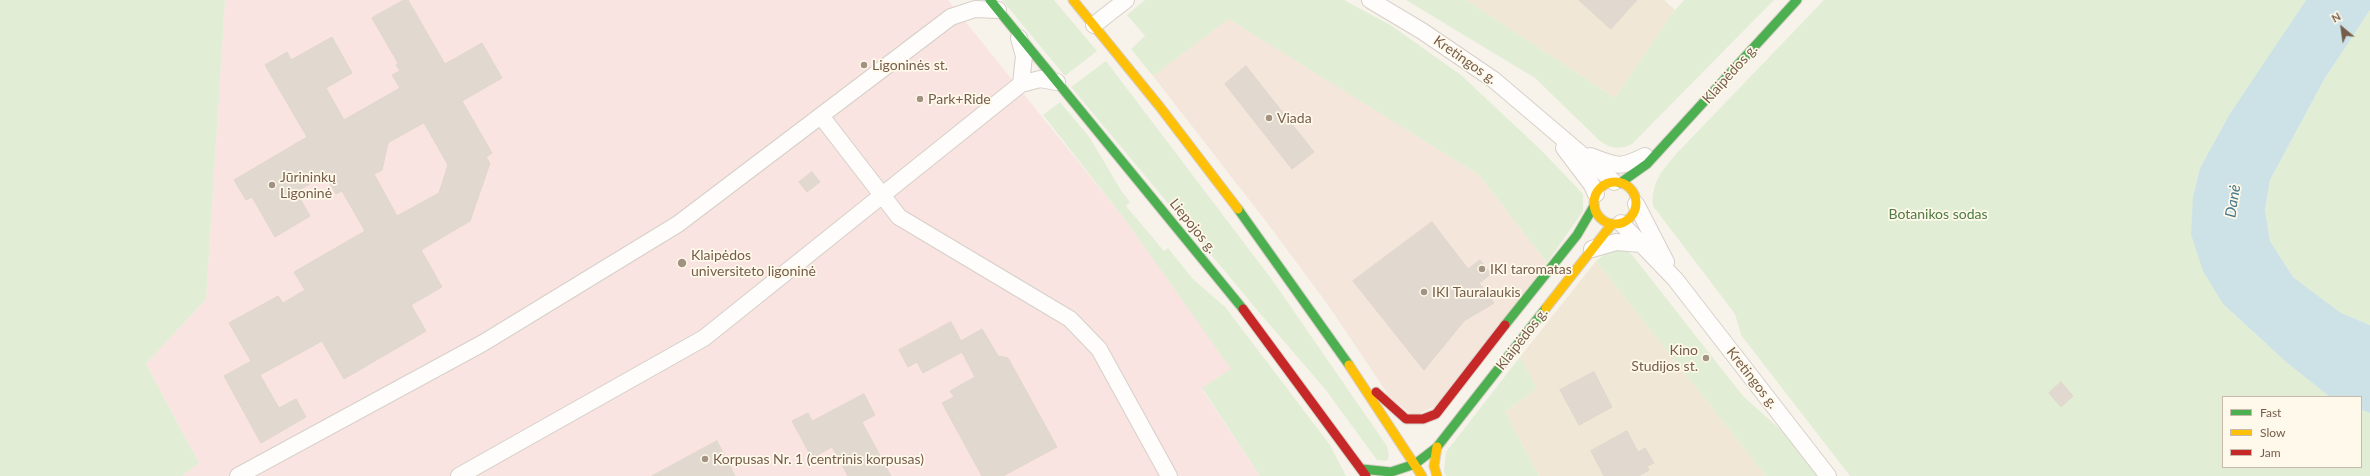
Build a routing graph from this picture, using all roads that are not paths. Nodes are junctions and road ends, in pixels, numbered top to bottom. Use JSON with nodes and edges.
{"nodes":[{"id":1,"x":960,"y":0,"type":"edge"},
{"id":2,"x":1073,"y":0,"type":"edge"},
{"id":3,"x":1126,"y":0,"type":"edge"},
{"id":4,"x":1370,"y":0,"type":"edge"},
{"id":5,"x":1797,"y":0,"type":"edge"},
{"id":6,"x":994,"y":5,"type":"edge"},
{"id":7,"x":951,"y":17,"type":"junction"},
{"id":8,"x":1094,"y":25,"type":"junction"},
{"id":9,"x":1018,"y":35,"type":"junction"},
{"id":10,"x":1057,"y":82,"type":"junction"},
{"id":11,"x":1021,"y":84,"type":"junction"},
{"id":12,"x":821,"y":116,"type":"junction"},
{"id":13,"x":1551,"y":131,"type":"junction"},
{"id":14,"x":1662,"y":148,"type":"junction"},
{"id":15,"x":1576,"y":150,"type":"junction"},
{"id":16,"x":1647,"y":164,"type":"junction"},
{"id":17,"x":1617,"y":182,"type":"junction"},
{"id":18,"x":880,"y":196,"type":"junction"},
{"id":19,"x":1595,"y":200,"type":"junction"},
{"id":20,"x":1636,"y":201,"type":"junction"},
{"id":21,"x":1616,"y":224,"type":"junction"},
{"id":22,"x":1641,"y":244,"type":"junction"},
{"id":23,"x":1592,"y":248,"type":"junction"},
{"id":24,"x":1675,"y":279,"type":"junction"},
{"id":25,"x":1364,"y":385,"type":"junction"},
{"id":26,"x":1437,"y":447,"type":"junction"},
{"id":27,"x":1415,"y":464,"type":"junction"},
{"id":28,"x":1364,"y":472,"type":"edge"},
{"id":29,"x":238,"y":476,"type":"edge"},
{"id":30,"x":459,"y":476,"type":"edge"},
{"id":31,"x":1168,"y":476,"type":"edge"},
{"id":32,"x":1422,"y":476,"type":"edge"},
{"id":33,"x":1437,"y":476,"type":"edge"},
{"id":34,"x":1828,"y":476,"type":"edge"}],
"edges":[{"from":1,"to":7,"type":"street"},
{"from":2,"to":8,"type":"main road"},
{"from":3,"to":8,"type":"street"},
{"from":4,"to":13,"type":"street","name":"Kretingos g."},
{"from":5,"to":14,"type":"main road","name":"Klaipėdos g."},
{"from":6,"to":7,"type":"street"},
{"from":6,"to":9,"type":"main road","name":"Liepojos g."},
{"from":7,"to":12,"type":"street"},
{"from":8,"to":25,"type":"main road"},
{"from":9,"to":10,"type":"main road","name":"Liepojos g."},
{"from":9,"to":11,"type":"street"},
{"from":10,"to":11,"type":"street"},
{"from":10,"to":28,"type":"main road","name":"Liepojos g."},
{"from":11,"to":18,"type":"street"},
{"from":12,"to":18,"type":"street"},
{"from":12,"to":29,"type":"street"},
{"from":13,"to":15,"type":"street","name":"Kretingos g."},
{"from":13,"to":19,"type":"street","name":"Kretingos g."},
{"from":14,"to":15,"type":"street","name":"Klaipėdos g."},
{"from":14,"to":16,"type":"main road","name":"Klaipėdos g."},
{"from":15,"to":17,"type":"street","name":"Kretingos g."},
{"from":16,"to":17,"type":"main road"},
{"from":16,"to":20,"type":"main road"},
{"from":17,"to":19,"type":"main road"},
{"from":17,"to":20,"type":"main road"},
{"from":18,"to":30,"type":"street"},
{"from":18,"to":31,"type":"street"},
{"from":19,"to":21,"type":"main road"},
{"from":19,"to":25,"type":"main road"},
{"from":20,"to":21,"type":"main road"},
{"from":20,"to":24,"type":"street","name":"Kretingos g."},
{"from":21,"to":22,"type":"street","name":"Kretingos g."},
{"from":21,"to":23,"type":"main road","name":"Klaipėdos g."},
{"from":22,"to":23,"type":"street"},
{"from":22,"to":24,"type":"street","name":"Kretingos g."},
{"from":23,"to":26,"type":"main road","name":"Klaipėdos g."},
{"from":24,"to":34,"type":"street","name":"Kretingos g."},
{"from":25,"to":27,"type":"main road"},
{"from":26,"to":27,"type":"main road","name":"Klaipėdos g."},
{"from":26,"to":33,"type":"main road"},
{"from":27,"to":28,"type":"main road","name":"Klaipėdos g."},
{"from":27,"to":32,"type":"main road"}]}
